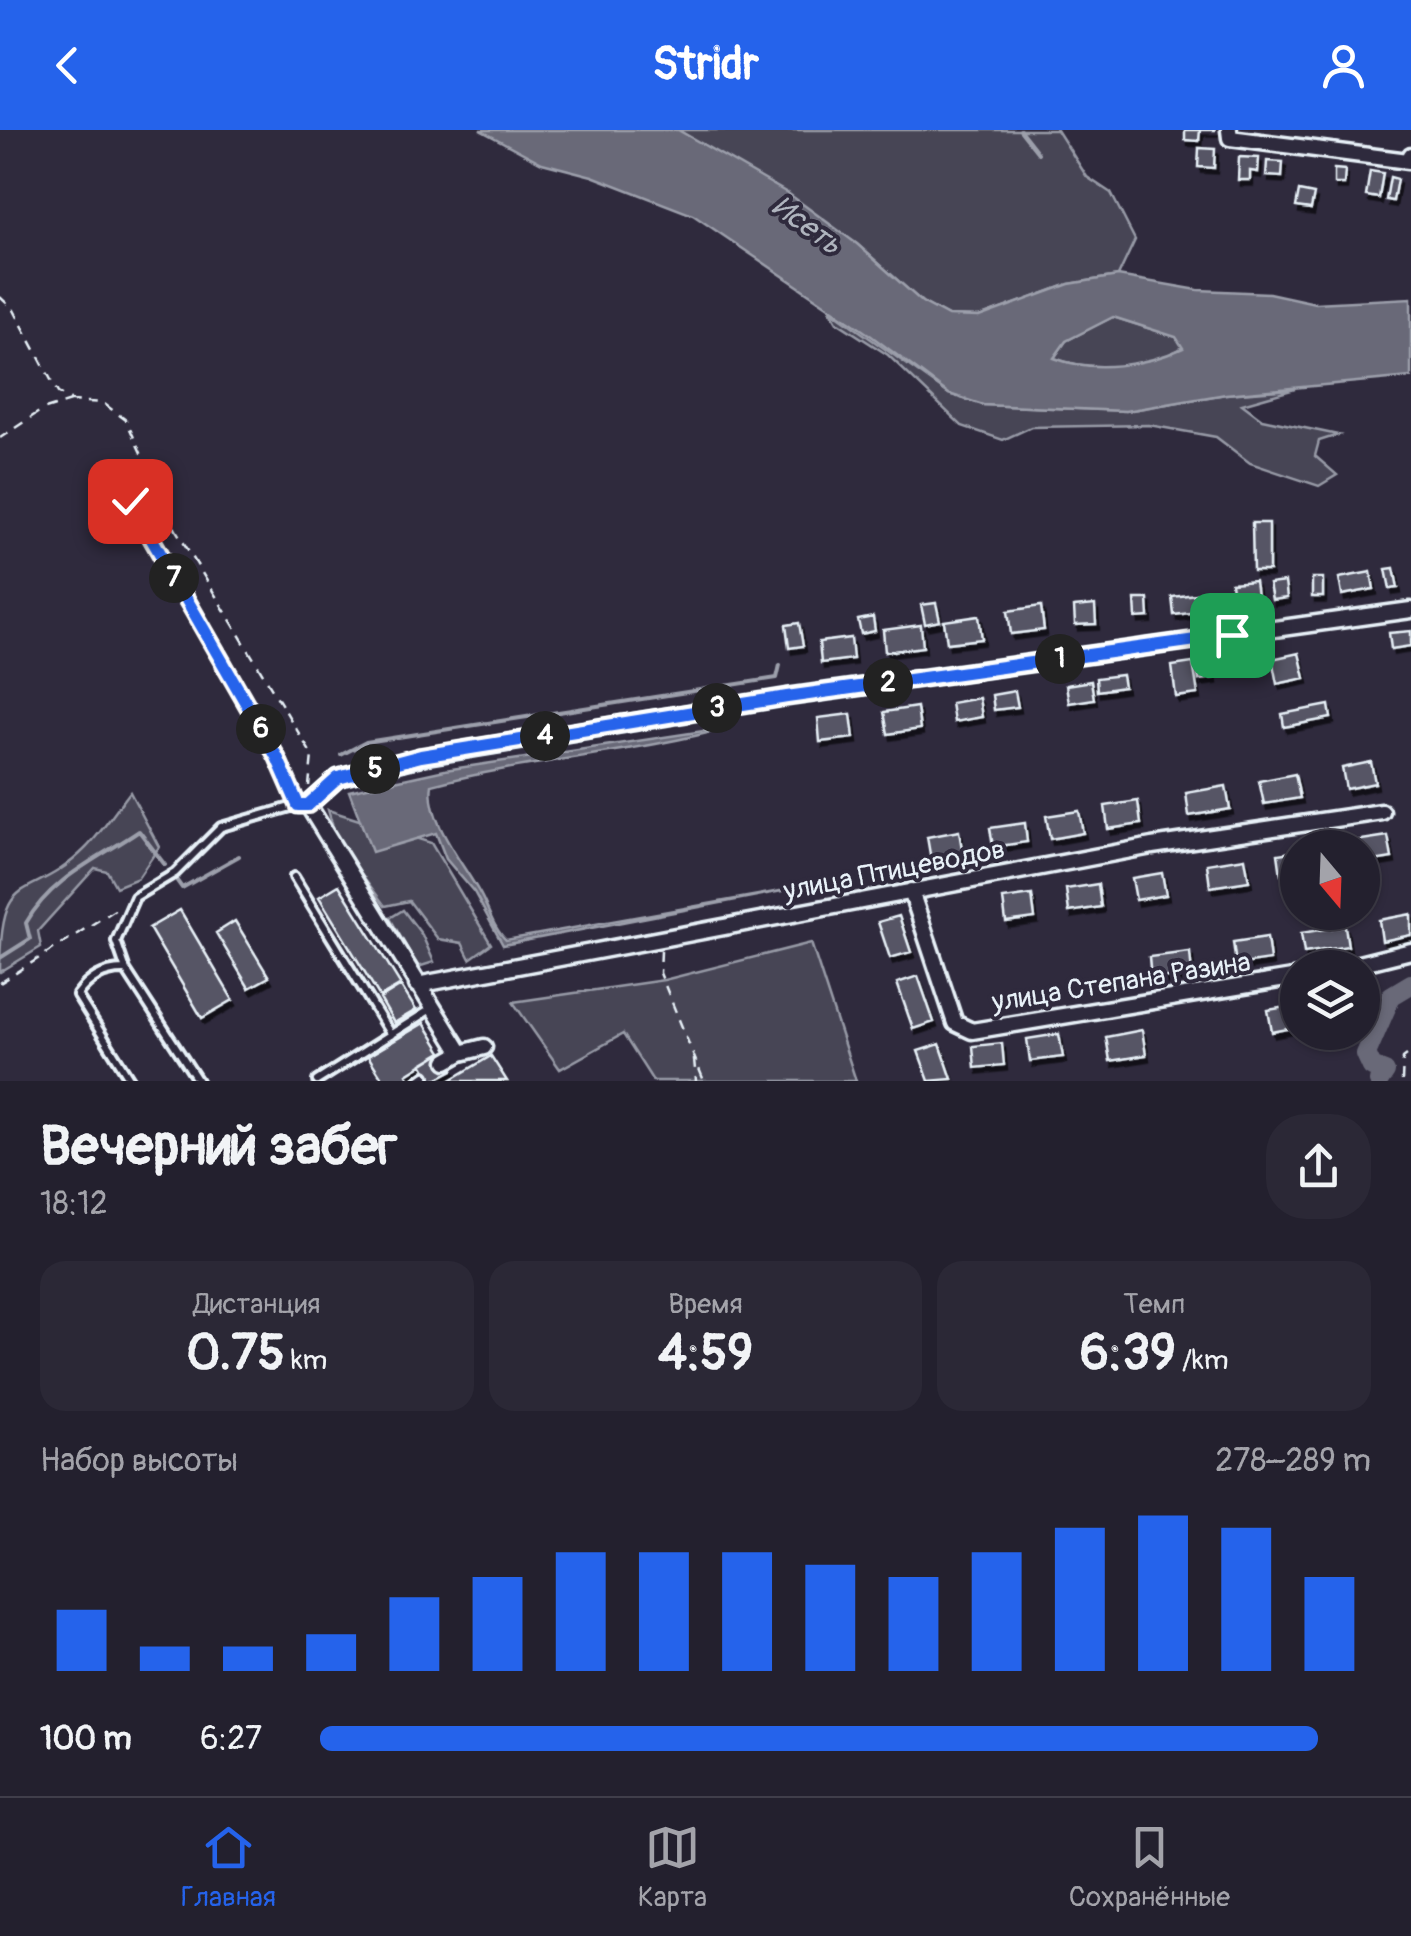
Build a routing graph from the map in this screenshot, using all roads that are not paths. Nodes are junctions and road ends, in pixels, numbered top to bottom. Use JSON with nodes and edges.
{"nodes":[{"id":1,"x":1229,"y":130,"type":"edge"},
{"id":2,"x":1411,"y":156,"type":"edge"},
{"id":3,"x":130,"y":501,"type":"dead end"},
{"id":4,"x":1411,"y":610,"type":"edge"},
{"id":5,"x":303,"y":805,"type":"junction"},
{"id":6,"x":1382,"y":812,"type":"dead end"},
{"id":7,"x":294,"y":877,"type":"dead end"},
{"id":8,"x":910,"y":891,"type":"junction"},
{"id":9,"x":1411,"y":952,"type":"edge"},
{"id":10,"x":1380,"y":959,"type":"edge"},
{"id":11,"x":126,"y":970,"type":"junction"},
{"id":12,"x":1280,"y":980,"type":"edge"},
{"id":13,"x":417,"y":985,"type":"junction"},
{"id":14,"x":432,"y":1009,"type":"junction"},
{"id":15,"x":390,"y":1035,"type":"junction"},
{"id":16,"x":484,"y":1047,"type":"dead end"},
{"id":17,"x":328,"y":1078,"type":"edge"},
{"id":18,"x":131,"y":1081,"type":"edge"},
{"id":19,"x":198,"y":1081,"type":"edge"},
{"id":20,"x":317,"y":1081,"type":"edge"}],
"edges":[{"from":1,"to":2,"type":"street"},
{"from":3,"to":5,"type":"lane"},
{"from":4,"to":5,"type":"street"},
{"from":5,"to":11,"type":"lane"},
{"from":5,"to":13,"type":"street"},
{"from":6,"to":8,"type":"street","name":"улица Птицеводов"},
{"from":7,"to":15,"type":"lane"},
{"from":8,"to":12,"type":"street","name":"улица Степана Разина"},
{"from":8,"to":13,"type":"street","name":"улица Птицеводов"},
{"from":9,"to":10,"type":"street"},
{"from":11,"to":18,"type":"lane"},
{"from":11,"to":19,"type":"lane"},
{"from":13,"to":14,"type":"street"},
{"from":14,"to":15,"type":"lane"},
{"from":14,"to":16,"type":"street"},
{"from":15,"to":17,"type":"lane"},
{"from":17,"to":20,"type":"lane"}]}
